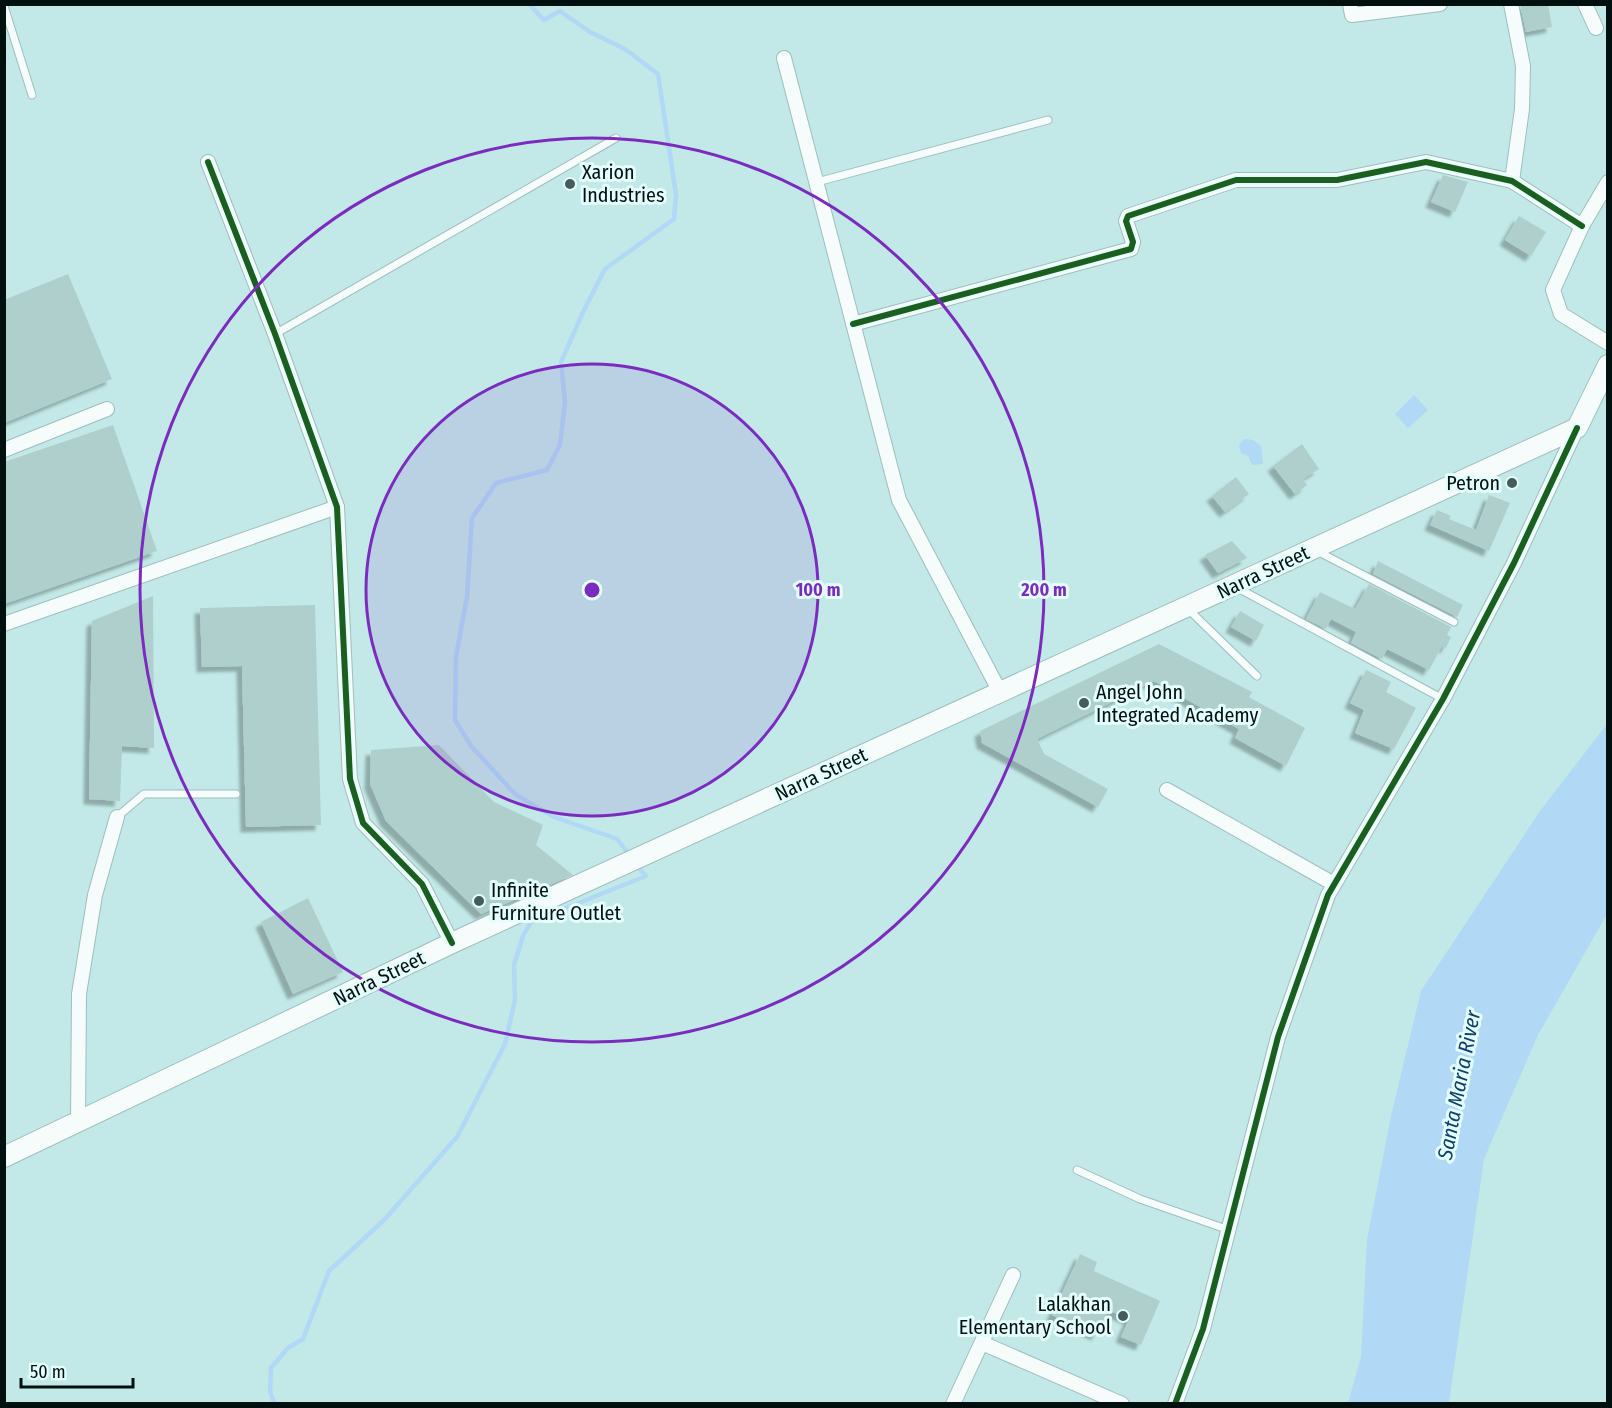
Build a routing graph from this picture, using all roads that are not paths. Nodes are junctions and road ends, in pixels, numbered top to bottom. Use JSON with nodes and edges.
{"nodes":[{"id":1,"x":1350,"y":4,"type":"edge"},
{"id":2,"x":1440,"y":4,"type":"edge"},
{"id":3,"x":1511,"y":4,"type":"edge"},
{"id":4,"x":1585,"y":4,"type":"edge"},
{"id":5,"x":4,"y":6,"type":"edge"},
{"id":6,"x":1596,"y":28,"type":"dead end"},
{"id":7,"x":784,"y":58,"type":"dead end"},
{"id":8,"x":32,"y":95,"type":"dead end"},
{"id":9,"x":1048,"y":120,"type":"dead end"},
{"id":10,"x":616,"y":138,"type":"dead end"},
{"id":11,"x":208,"y":162,"type":"dead end"},
{"id":12,"x":1512,"y":182,"type":"junction"},
{"id":13,"x":1608,"y":182,"type":"edge"},
{"id":14,"x":817,"y":183,"type":"junction"},
{"id":15,"x":1582,"y":225,"type":"junction"},
{"id":16,"x":853,"y":324,"type":"junction"},
{"id":17,"x":275,"y":334,"type":"junction"},
{"id":18,"x":1608,"y":343,"type":"edge"},
{"id":19,"x":1608,"y":365,"type":"edge"},
{"id":20,"x":107,"y":409,"type":"dead end"},
{"id":21,"x":1577,"y":428,"type":"junction"},
{"id":22,"x":4,"y":450,"type":"edge"},
{"id":23,"x":337,"y":507,"type":"junction"},
{"id":24,"x":1313,"y":549,"type":"junction"},
{"id":25,"x":1234,"y":585,"type":"junction"},
{"id":26,"x":1186,"y":607,"type":"junction"},
{"id":27,"x":1454,"y":622,"type":"dead end"},
{"id":28,"x":4,"y":624,"type":"edge"},
{"id":29,"x":1257,"y":676,"type":"dead end"},
{"id":30,"x":1000,"y":692,"type":"junction"},
{"id":31,"x":1443,"y":699,"type":"junction"},
{"id":32,"x":1167,"y":790,"type":"dead end"},
{"id":33,"x":236,"y":794,"type":"dead end"},
{"id":34,"x":117,"y":817,"type":"joint"},
{"id":35,"x":1334,"y":884,"type":"junction"},
{"id":36,"x":452,"y":943,"type":"junction"},
{"id":37,"x":78,"y":1122,"type":"junction"},
{"id":38,"x":4,"y":1157,"type":"edge"},
{"id":39,"x":1077,"y":1170,"type":"dead end"},
{"id":40,"x":1229,"y":1230,"type":"junction"},
{"id":41,"x":1013,"y":1275,"type":"dead end"},
{"id":42,"x":982,"y":1343,"type":"junction"},
{"id":43,"x":953,"y":1404,"type":"edge"},
{"id":44,"x":1122,"y":1404,"type":"edge"},
{"id":45,"x":1175,"y":1404,"type":"edge"}],
"edges":[{"from":1,"to":2,"type":"street"},
{"from":3,"to":12,"type":"street"},
{"from":4,"to":6,"type":"street"},
{"from":5,"to":8,"type":"lane"},
{"from":7,"to":14,"type":"street"},
{"from":9,"to":14,"type":"lane"},
{"from":10,"to":17,"type":"lane"},
{"from":11,"to":17,"type":"street"},
{"from":12,"to":15,"type":"street"},
{"from":12,"to":16,"type":"street"},
{"from":13,"to":15,"type":"street"},
{"from":14,"to":16,"type":"street"},
{"from":15,"to":18,"type":"street"},
{"from":16,"to":30,"type":"street"},
{"from":17,"to":23,"type":"street"},
{"from":19,"to":21,"type":"main road"},
{"from":20,"to":22,"type":"street"},
{"from":21,"to":24,"type":"main road","name":"Narra Street"},
{"from":21,"to":31,"type":"street"},
{"from":23,"to":28,"type":"street"},
{"from":23,"to":36,"type":"street"},
{"from":24,"to":25,"type":"main road","name":"Narra Street"},
{"from":24,"to":27,"type":"lane"},
{"from":25,"to":26,"type":"main road","name":"Narra Street"},
{"from":25,"to":31,"type":"lane"},
{"from":26,"to":29,"type":"lane"},
{"from":26,"to":30,"type":"main road","name":"Narra Street"},
{"from":30,"to":36,"type":"main road","name":"Narra Street"},
{"from":31,"to":35,"type":"street"},
{"from":32,"to":35,"type":"street"},
{"from":33,"to":34,"type":"lane"},
{"from":34,"to":37,"type":"street"},
{"from":35,"to":40,"type":"street"},
{"from":36,"to":37,"type":"main road","name":"Narra Street"},
{"from":37,"to":38,"type":"main road","name":"Narra Street"},
{"from":39,"to":40,"type":"lane"},
{"from":40,"to":45,"type":"street"},
{"from":41,"to":42,"type":"street"},
{"from":42,"to":43,"type":"street"},
{"from":42,"to":44,"type":"street"}]}
